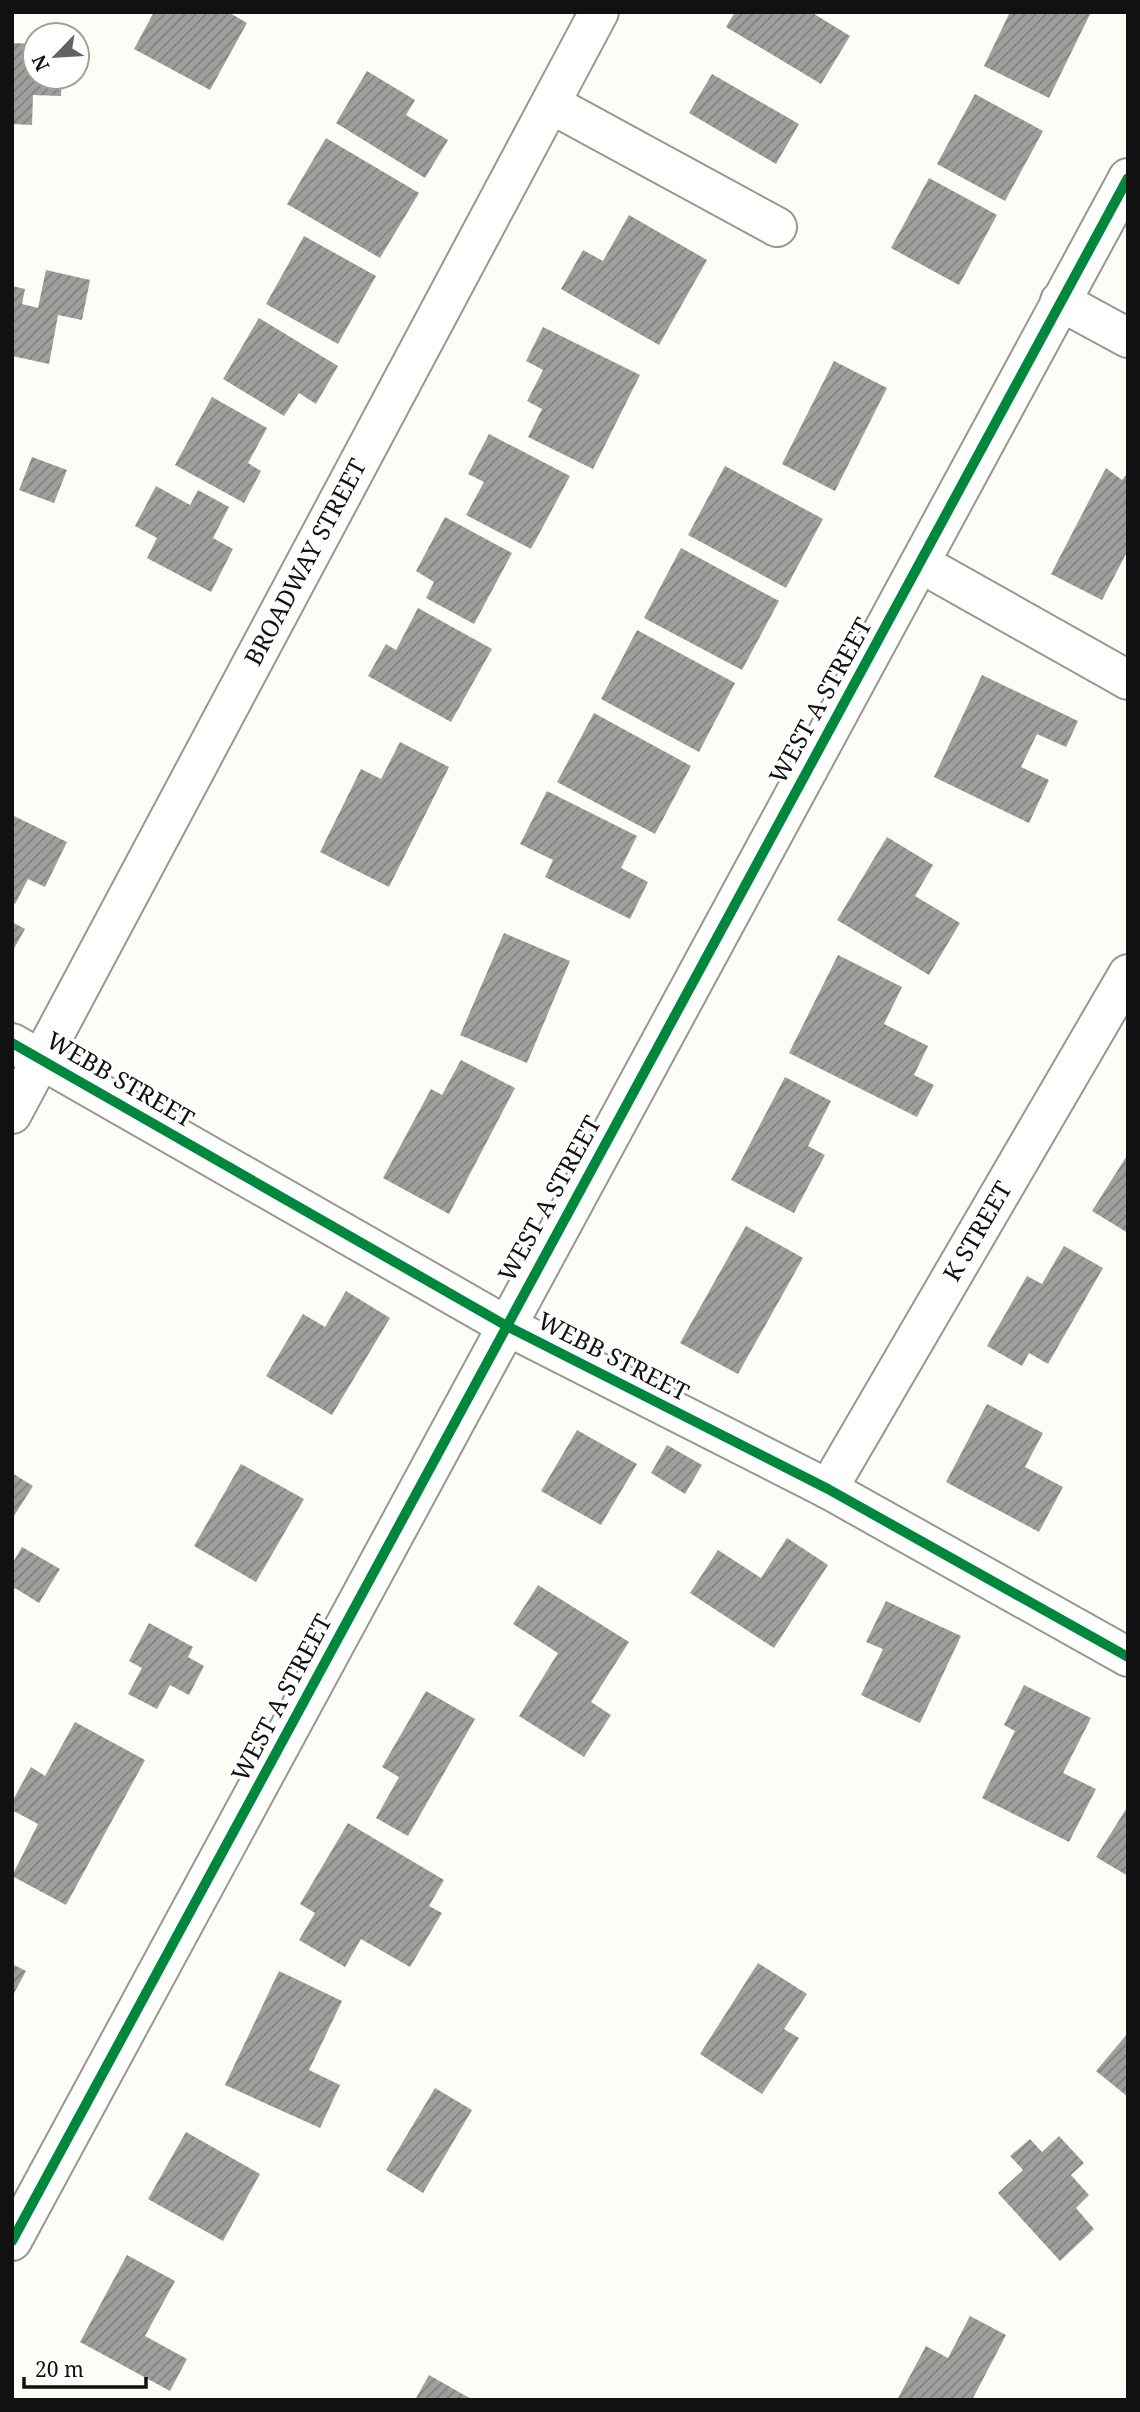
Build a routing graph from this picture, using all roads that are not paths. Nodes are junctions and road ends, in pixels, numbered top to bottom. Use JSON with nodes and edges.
{"nodes":[{"id":1,"x":599,"y":12,"type":"edge"},
{"id":2,"x":551,"y":103,"type":"junction"},
{"id":3,"x":1128,"y":178,"type":"edge"},
{"id":4,"x":777,"y":227,"type":"dead end"},
{"id":5,"x":1060,"y":301,"type":"junction"},
{"id":6,"x":1128,"y":338,"type":"edge"},
{"id":7,"x":919,"y":563,"type":"junction"},
{"id":8,"x":1128,"y":680,"type":"edge"},
{"id":9,"x":1128,"y":974,"type":"edge"},
{"id":10,"x":27,"y":1051,"type":"edge"},
{"id":11,"x":12,"y":1114,"type":"edge"},
{"id":12,"x":505,"y":1325,"type":"junction"},
{"id":13,"x":828,"y":1489,"type":"junction"},
{"id":14,"x":1128,"y":1657,"type":"edge"},
{"id":15,"x":12,"y":2241,"type":"edge"}],
"edges":[{"from":1,"to":2,"type":"street","name":"BROADWAY STREET"},
{"from":2,"to":4,"type":"street"},
{"from":2,"to":10,"type":"street","name":"BROADWAY STREET"},
{"from":3,"to":5,"type":"street","name":"WEST A STREET"},
{"from":5,"to":6,"type":"street"},
{"from":5,"to":7,"type":"street","name":"WEST A STREET"},
{"from":7,"to":8,"type":"street"},
{"from":7,"to":12,"type":"street","name":"WEST A STREET"},
{"from":9,"to":13,"type":"street","name":"K STREET"},
{"from":10,"to":11,"type":"street","name":"BROADWAY STREET"},
{"from":10,"to":12,"type":"street","name":"WEBB STREET"},
{"from":12,"to":13,"type":"street","name":"WEBB STREET"},
{"from":12,"to":15,"type":"street","name":"WEST A STREET"},
{"from":13,"to":14,"type":"street","name":"WEBB STREET"}]}
